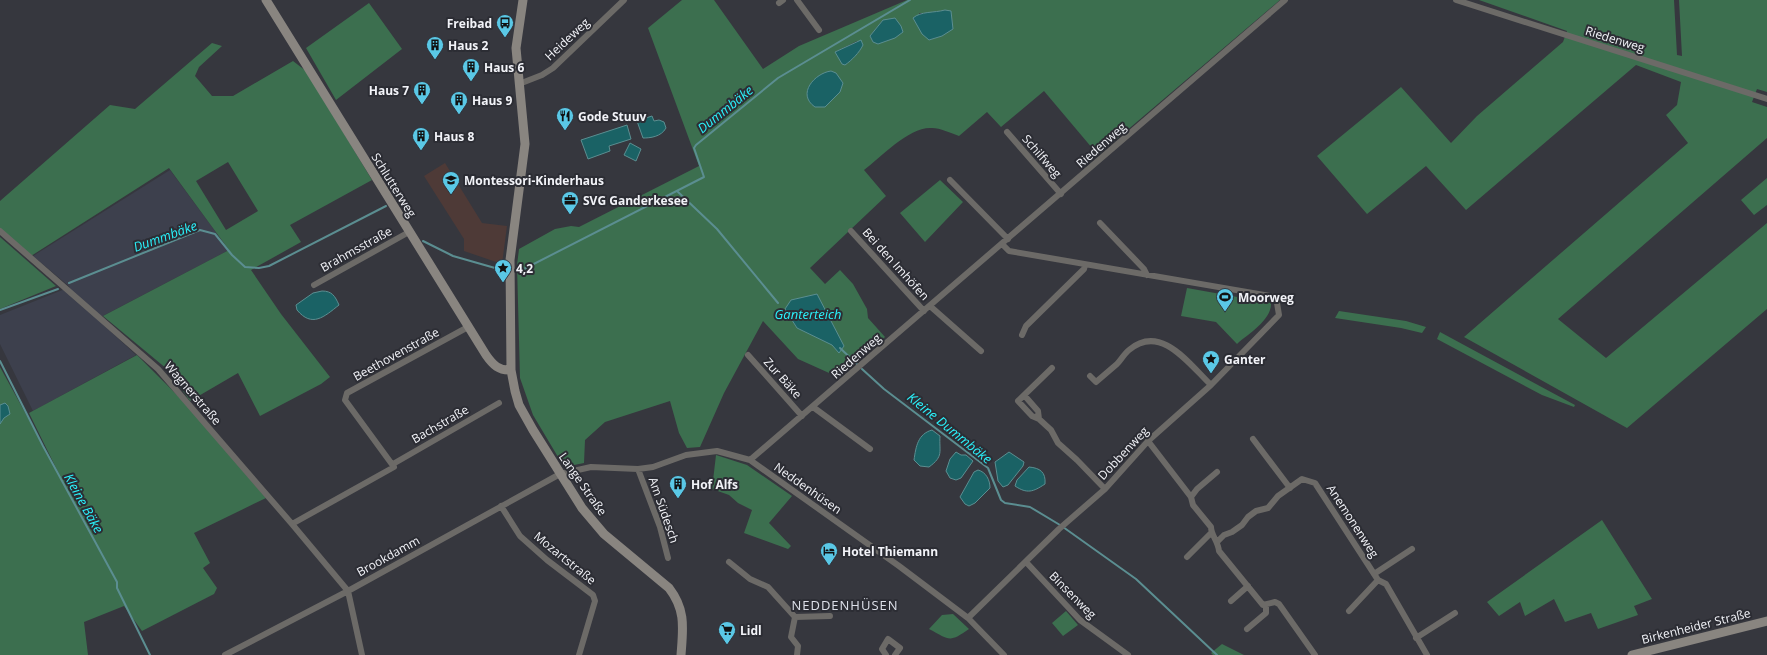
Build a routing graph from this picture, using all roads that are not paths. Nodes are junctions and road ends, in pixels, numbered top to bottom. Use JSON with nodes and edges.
{"nodes":[{"id":1,"x":266,"y":0,"type":"edge"},
{"id":2,"x":523,"y":0,"type":"edge"},
{"id":3,"x":624,"y":0,"type":"edge"},
{"id":4,"x":798,"y":0,"type":"edge"},
{"id":5,"x":1285,"y":0,"type":"edge"},
{"id":6,"x":1456,"y":0,"type":"edge"},
{"id":7,"x":819,"y":30,"type":"dead end"},
{"id":8,"x":519,"y":84,"type":"junction"},
{"id":9,"x":1767,"y":99,"type":"edge"},
{"id":10,"x":1007,"y":132,"type":"dead end"},
{"id":11,"x":950,"y":180,"type":"dead end"},
{"id":12,"x":1061,"y":194,"type":"junction"},
{"id":13,"x":1100,"y":223,"type":"dead end"},
{"id":14,"x":0,"y":231,"type":"edge"},
{"id":15,"x":851,"y":231,"type":"dead end"},
{"id":16,"x":409,"y":232,"type":"junction"},
{"id":17,"x":1008,"y":239,"type":"junction"},
{"id":18,"x":1002,"y":244,"type":"junction"},
{"id":19,"x":1085,"y":265,"type":"junction"},
{"id":20,"x":1147,"y":275,"type":"junction"},
{"id":21,"x":314,"y":285,"type":"dead end"},
{"id":22,"x":930,"y":306,"type":"junction"},
{"id":23,"x":924,"y":311,"type":"junction"},
{"id":24,"x":468,"y":327,"type":"junction"},
{"id":25,"x":1022,"y":335,"type":"dead end"},
{"id":26,"x":981,"y":351,"type":"dead end"},
{"id":27,"x":748,"y":355,"type":"dead end"},
{"id":28,"x":1052,"y":368,"type":"dead end"},
{"id":29,"x":512,"y":370,"type":"junction"},
{"id":30,"x":1090,"y":376,"type":"dead end"},
{"id":31,"x":1210,"y":385,"type":"junction"},
{"id":32,"x":499,"y":403,"type":"dead end"},
{"id":33,"x":813,"y":407,"type":"junction"},
{"id":34,"x":802,"y":416,"type":"junction"},
{"id":35,"x":1253,"y":439,"type":"dead end"},
{"id":36,"x":1148,"y":441,"type":"junction"},
{"id":37,"x":870,"y":449,"type":"dead end"},
{"id":38,"x":750,"y":460,"type":"junction"},
{"id":39,"x":393,"y":464,"type":"junction"},
{"id":40,"x":638,"y":469,"type":"junction"},
{"id":41,"x":1217,"y":472,"type":"dead end"},
{"id":42,"x":560,"y":474,"type":"junction"},
{"id":43,"x":1290,"y":488,"type":"junction"},
{"id":44,"x":1105,"y":489,"type":"junction"},
{"id":45,"x":1191,"y":497,"type":"junction"},
{"id":46,"x":501,"y":506,"type":"junction"},
{"id":47,"x":292,"y":524,"type":"junction"},
{"id":48,"x":1211,"y":533,"type":"junction"},
{"id":49,"x":1218,"y":542,"type":"junction"},
{"id":50,"x":1412,"y":549,"type":"dead end"},
{"id":51,"x":1187,"y":557,"type":"dead end"},
{"id":52,"x":668,"y":558,"type":"dead end"},
{"id":53,"x":729,"y":562,"type":"dead end"},
{"id":54,"x":1026,"y":562,"type":"junction"},
{"id":55,"x":1374,"y":574,"type":"junction"},
{"id":56,"x":1378,"y":580,"type":"junction"},
{"id":57,"x":1248,"y":586,"type":"junction"},
{"id":58,"x":348,"y":591,"type":"junction"},
{"id":59,"x":1231,"y":601,"type":"dead end"},
{"id":60,"x":1266,"y":605,"type":"junction"},
{"id":61,"x":1349,"y":611,"type":"dead end"},
{"id":62,"x":1455,"y":613,"type":"dead end"},
{"id":63,"x":830,"y":616,"type":"dead end"},
{"id":64,"x":795,"y":617,"type":"junction"},
{"id":65,"x":968,"y":618,"type":"junction"},
{"id":66,"x":1767,"y":621,"type":"edge"},
{"id":67,"x":1247,"y":629,"type":"dead end"},
{"id":68,"x":1416,"y":638,"type":"junction"},
{"id":69,"x":225,"y":655,"type":"edge"},
{"id":70,"x":362,"y":655,"type":"edge"},
{"id":71,"x":579,"y":655,"type":"edge"},
{"id":72,"x":681,"y":655,"type":"edge"},
{"id":73,"x":797,"y":655,"type":"edge"},
{"id":74,"x":886,"y":655,"type":"edge"},
{"id":75,"x":895,"y":655,"type":"edge"},
{"id":76,"x":1004,"y":655,"type":"edge"},
{"id":77,"x":1128,"y":655,"type":"edge"},
{"id":78,"x":1315,"y":655,"type":"edge"},
{"id":79,"x":1427,"y":655,"type":"edge"},
{"id":80,"x":1632,"y":655,"type":"edge"}],
"edges":[{"from":1,"to":16,"type":"street","name":"Schlutterweg"},
{"from":2,"to":8,"type":"street","name":"Lange Straße"},
{"from":3,"to":8,"type":"street","name":"Heideweg"},
{"from":4,"to":7,"type":"street"},
{"from":5,"to":12,"type":"street","name":"Riedenweg"},
{"from":6,"to":9,"type":"street","name":"Riedenweg"},
{"from":8,"to":29,"type":"street","name":"Lange Straße"},
{"from":10,"to":12,"type":"street","name":"Schilfweg"},
{"from":11,"to":17,"type":"street"},
{"from":12,"to":17,"type":"street","name":"Riedenweg"},
{"from":13,"to":20,"type":"street"},
{"from":14,"to":47,"type":"street","name":"Wagnerstraße"},
{"from":15,"to":23,"type":"street","name":"Bei den Imhöfen"},
{"from":16,"to":21,"type":"street","name":"Brahmsstraße"},
{"from":16,"to":24,"type":"street","name":"Schlutterweg"},
{"from":17,"to":18,"type":"street","name":"Riedenweg"},
{"from":18,"to":19,"type":"street"},
{"from":18,"to":22,"type":"street","name":"Riedenweg"},
{"from":19,"to":20,"type":"street"},
{"from":19,"to":25,"type":"street"},
{"from":20,"to":31,"type":"street","name":"Dobbenweg"},
{"from":22,"to":23,"type":"street","name":"Riedenweg"},
{"from":22,"to":26,"type":"street"},
{"from":23,"to":33,"type":"street","name":"Riedenweg"},
{"from":24,"to":29,"type":"street","name":"Schlutterweg"},
{"from":24,"to":39,"type":"street","name":"Beethovenstraße"},
{"from":27,"to":34,"type":"street","name":"Zur Bäke"},
{"from":28,"to":44,"type":"street"},
{"from":29,"to":42,"type":"street","name":"Lange Straße"},
{"from":30,"to":31,"type":"street"},
{"from":31,"to":36,"type":"street","name":"Dobbenweg"},
{"from":32,"to":39,"type":"street","name":"Bachstraße"},
{"from":33,"to":34,"type":"street","name":"Riedenweg"},
{"from":33,"to":37,"type":"street"},
{"from":34,"to":38,"type":"street","name":"Riedenweg"},
{"from":35,"to":43,"type":"street"},
{"from":36,"to":44,"type":"street","name":"Dobbenweg"},
{"from":36,"to":45,"type":"street"},
{"from":38,"to":40,"type":"street","name":"Neddenhüsen"},
{"from":38,"to":65,"type":"street","name":"Neddenhüsen"},
{"from":39,"to":47,"type":"street"},
{"from":40,"to":42,"type":"street","name":"Neddenhüsen"},
{"from":40,"to":52,"type":"street","name":"Am Südesch"},
{"from":41,"to":45,"type":"street"},
{"from":42,"to":46,"type":"street","name":"Brookdamm"},
{"from":42,"to":72,"type":"street","name":"Lange Straße"},
{"from":43,"to":49,"type":"street","name":"Anemonenweg"},
{"from":43,"to":55,"type":"street","name":"Anemonenweg"},
{"from":44,"to":54,"type":"street","name":"Dobbenweg"},
{"from":45,"to":48,"type":"street"},
{"from":46,"to":58,"type":"street","name":"Brookdamm"},
{"from":46,"to":71,"type":"street","name":"Mozartstraße"},
{"from":47,"to":58,"type":"street","name":"Wagnerstraße"},
{"from":48,"to":49,"type":"street"},
{"from":48,"to":51,"type":"street"},
{"from":49,"to":57,"type":"street"},
{"from":50,"to":55,"type":"street","name":"Anemonenweg"},
{"from":53,"to":64,"type":"street"},
{"from":54,"to":65,"type":"street","name":"Dobbenweg"},
{"from":54,"to":77,"type":"street","name":"Binsenweg"},
{"from":55,"to":56,"type":"street","name":"Anemonenweg"},
{"from":56,"to":61,"type":"street"},
{"from":56,"to":68,"type":"street","name":"Anemonenweg"},
{"from":57,"to":59,"type":"street"},
{"from":57,"to":60,"type":"street"},
{"from":58,"to":69,"type":"street","name":"Brookdamm"},
{"from":58,"to":70,"type":"street"},
{"from":60,"to":67,"type":"street"},
{"from":60,"to":78,"type":"street"},
{"from":62,"to":68,"type":"street"},
{"from":63,"to":64,"type":"street"},
{"from":64,"to":73,"type":"street"},
{"from":65,"to":76,"type":"street","name":"Neddenhüsen"},
{"from":66,"to":80,"type":"street","name":"Birkenheider Straße"},
{"from":68,"to":79,"type":"street","name":"Anemonenweg"},
{"from":74,"to":75,"type":"street"}]}
